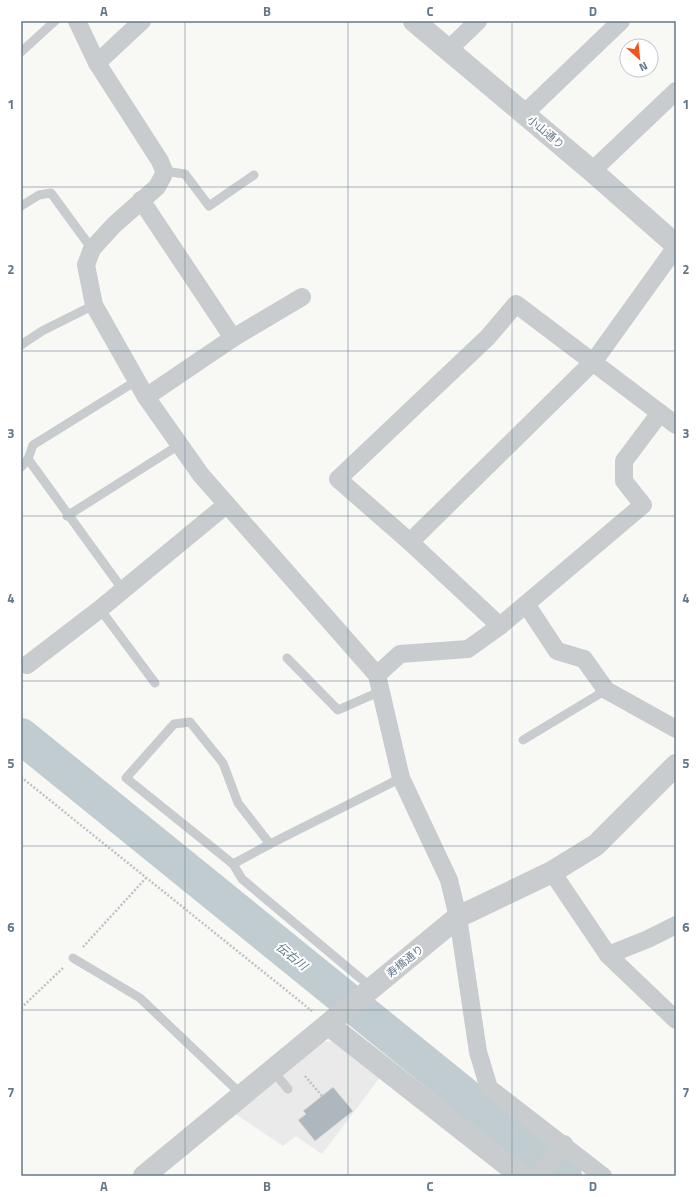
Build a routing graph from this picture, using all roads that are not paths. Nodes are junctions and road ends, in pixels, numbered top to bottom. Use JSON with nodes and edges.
{"nodes":[{"id":1,"x":55,"y":21,"type":"edge"},
{"id":2,"x":77,"y":21,"type":"edge"},
{"id":3,"x":142,"y":21,"type":"edge"},
{"id":4,"x":414,"y":21,"type":"edge"},
{"id":5,"x":478,"y":21,"type":"edge"},
{"id":6,"x":621,"y":21,"type":"edge"},
{"id":7,"x":448,"y":50,"type":"junction"},
{"id":8,"x":21,"y":52,"type":"edge"},
{"id":9,"x":97,"y":63,"type":"junction"},
{"id":10,"x":676,"y":91,"type":"edge"},
{"id":11,"x":524,"y":114,"type":"junction"},
{"id":12,"x":164,"y":171,"type":"junction"},
{"id":13,"x":592,"y":171,"type":"junction"},
{"id":14,"x":254,"y":175,"type":"dead end"},
{"id":15,"x":141,"y":200,"type":"junction"},
{"id":16,"x":21,"y":206,"type":"edge"},
{"id":17,"x":676,"y":246,"type":"edge"},
{"id":18,"x":92,"y":249,"type":"junction"},
{"id":19,"x":302,"y":296,"type":"dead end"},
{"id":20,"x":94,"y":305,"type":"junction"},
{"id":21,"x":234,"y":338,"type":"junction"},
{"id":22,"x":21,"y":345,"type":"edge"},
{"id":23,"x":594,"y":361,"type":"junction"},
{"id":24,"x":136,"y":381,"type":"junction"},
{"id":25,"x":146,"y":397,"type":"junction"},
{"id":26,"x":660,"y":413,"type":"junction"},
{"id":27,"x":676,"y":425,"type":"edge"},
{"id":28,"x":179,"y":445,"type":"junction"},
{"id":29,"x":28,"y":459,"type":"junction"},
{"id":30,"x":21,"y":467,"type":"edge"},
{"id":31,"x":226,"y":506,"type":"junction"},
{"id":32,"x":67,"y":516,"type":"junction"},
{"id":33,"x":410,"y":542,"type":"junction"},
{"id":34,"x":122,"y":590,"type":"junction"},
{"id":35,"x":526,"y":604,"type":"junction"},
{"id":36,"x":100,"y":609,"type":"junction"},
{"id":37,"x":500,"y":626,"type":"junction"},
{"id":38,"x":287,"y":658,"type":"dead end"},
{"id":39,"x":24,"y":661,"type":"edge"},
{"id":40,"x":155,"y":683,"type":"dead end"},
{"id":41,"x":379,"y":683,"type":"junction"},
{"id":42,"x":606,"y":690,"type":"junction"},
{"id":43,"x":676,"y":730,"type":"edge"},
{"id":44,"x":523,"y":740,"type":"dead end"},
{"id":45,"x":676,"y":765,"type":"edge"},
{"id":46,"x":401,"y":778,"type":"junction"},
{"id":47,"x":270,"y":844,"type":"junction"},
{"id":48,"x":233,"y":864,"type":"junction"},
{"id":49,"x":552,"y":872,"type":"junction"},
{"id":50,"x":458,"y":917,"type":"junction"},
{"id":51,"x":676,"y":925,"type":"edge"},
{"id":52,"x":608,"y":955,"type":"junction"},
{"id":53,"x":74,"y":958,"type":"road end"},
{"id":54,"x":369,"y":990,"type":"junction"},
{"id":55,"x":676,"y":1020,"type":"edge"},
{"id":56,"x":333,"y":1021,"type":"junction"},
{"id":57,"x":273,"y":1071,"type":"junction"},
{"id":58,"x":288,"y":1089,"type":"dead end"},
{"id":59,"x":243,"y":1096,"type":"junction"},
{"id":60,"x":562,"y":1147,"type":"junction"},
{"id":61,"x":155,"y":1173,"type":"edge"},
{"id":62,"x":521,"y":1176,"type":"edge"},
{"id":63,"x":538,"y":1176,"type":"edge"},
{"id":64,"x":603,"y":1176,"type":"edge"}],
"edges":[{"from":1,"to":8,"type":"lane"},
{"from":2,"to":9,"type":"street"},
{"from":3,"to":9,"type":"street"},
{"from":4,"to":7,"type":"street","name":"小山通り"},
{"from":5,"to":7,"type":"street"},
{"from":6,"to":11,"type":"street"},
{"from":7,"to":11,"type":"street","name":"小山通り"},
{"from":9,"to":12,"type":"street"},
{"from":10,"to":13,"type":"street"},
{"from":11,"to":13,"type":"street","name":"小山通り"},
{"from":12,"to":14,"type":"lane"},
{"from":12,"to":15,"type":"street"},
{"from":13,"to":17,"type":"street","name":"小山通り"},
{"from":15,"to":18,"type":"street"},
{"from":15,"to":21,"type":"street"},
{"from":16,"to":18,"type":"lane"},
{"from":17,"to":23,"type":"street"},
{"from":18,"to":20,"type":"street"},
{"from":19,"to":21,"type":"street"},
{"from":20,"to":22,"type":"lane"},
{"from":20,"to":24,"type":"street"},
{"from":21,"to":25,"type":"street"},
{"from":23,"to":26,"type":"street"},
{"from":23,"to":33,"type":"street"},
{"from":23,"to":33,"type":"street"},
{"from":24,"to":25,"type":"street"},
{"from":24,"to":29,"type":"lane"},
{"from":25,"to":28,"type":"street"},
{"from":26,"to":27,"type":"street"},
{"from":26,"to":35,"type":"street"},
{"from":28,"to":31,"type":"street"},
{"from":28,"to":32,"type":"lane"},
{"from":29,"to":30,"type":"lane"},
{"from":29,"to":32,"type":"lane"},
{"from":31,"to":34,"type":"street"},
{"from":31,"to":41,"type":"street"},
{"from":32,"to":34,"type":"lane"},
{"from":33,"to":37,"type":"street"},
{"from":34,"to":36,"type":"street"},
{"from":35,"to":37,"type":"street"},
{"from":35,"to":42,"type":"street"},
{"from":36,"to":39,"type":"street"},
{"from":36,"to":40,"type":"lane"},
{"from":37,"to":41,"type":"street"},
{"from":38,"to":41,"type":"lane"},
{"from":41,"to":46,"type":"street"},
{"from":42,"to":43,"type":"street"},
{"from":42,"to":44,"type":"lane"},
{"from":45,"to":49,"type":"street","name":"寿橋通り"},
{"from":46,"to":47,"type":"lane"},
{"from":46,"to":50,"type":"street"},
{"from":47,"to":48,"type":"lane"},
{"from":47,"to":48,"type":"lane"},
{"from":48,"to":54,"type":"lane"},
{"from":49,"to":50,"type":"street","name":"寿橋通り"},
{"from":49,"to":52,"type":"street"},
{"from":50,"to":54,"type":"street","name":"寿橋通り"},
{"from":50,"to":60,"type":"street"},
{"from":51,"to":52,"type":"street"},
{"from":52,"to":55,"type":"street"},
{"from":53,"to":59,"type":"lane"},
{"from":54,"to":56,"type":"street","name":"寿橋通り"},
{"from":56,"to":57,"type":"street","name":"寿橋通り"},
{"from":56,"to":62,"type":"street"},
{"from":57,"to":58,"type":"lane"},
{"from":57,"to":59,"type":"street","name":"寿橋通り"},
{"from":59,"to":61,"type":"street","name":"寿橋通り"},
{"from":60,"to":63,"type":"street"},
{"from":60,"to":64,"type":"street"}]}
